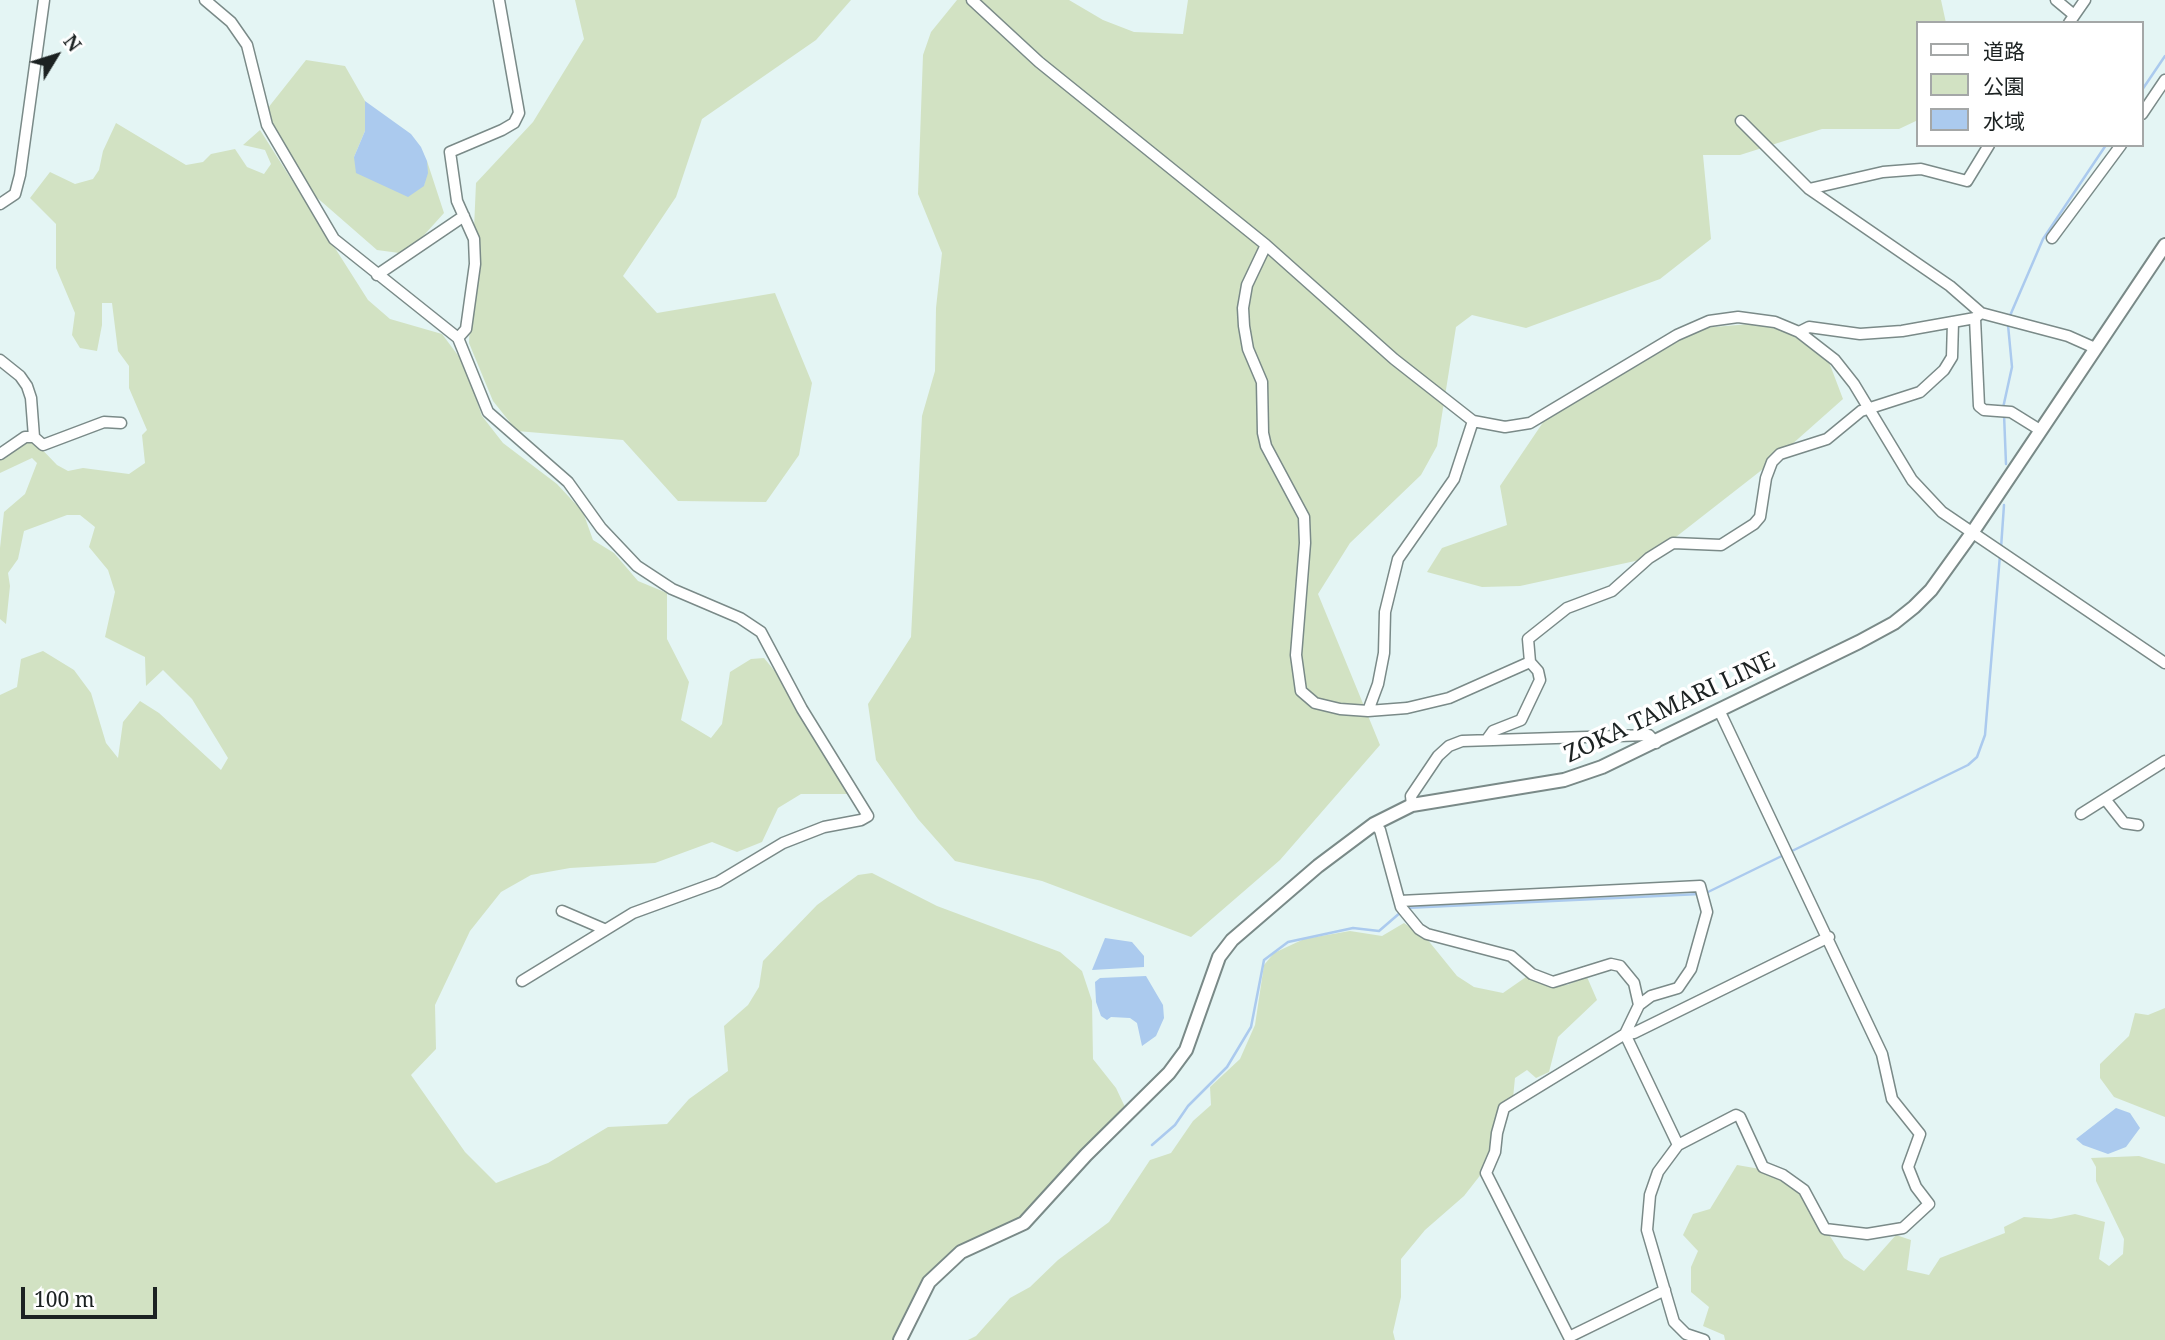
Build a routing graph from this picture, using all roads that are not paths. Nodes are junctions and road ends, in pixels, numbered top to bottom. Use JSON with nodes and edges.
{"nodes":[{"id":1,"x":44,"y":0,"type":"edge"},
{"id":2,"x":205,"y":0,"type":"edge"},
{"id":3,"x":499,"y":0,"type":"edge"},
{"id":4,"x":972,"y":0,"type":"edge"},
{"id":5,"x":2056,"y":0,"type":"edge"},
{"id":6,"x":2085,"y":0,"type":"edge"},
{"id":7,"x":2071,"y":19,"type":"edge"},
{"id":8,"x":2165,"y":80,"type":"edge"},
{"id":9,"x":2144,"y":111,"type":"edge"},
{"id":10,"x":1741,"y":121,"type":"dead end"},
{"id":11,"x":1988,"y":147,"type":"edge"},
{"id":12,"x":2120,"y":147,"type":"edge"},
{"id":13,"x":1810,"y":189,"type":"junction"},
{"id":14,"x":0,"y":204,"type":"edge"},
{"id":15,"x":464,"y":216,"type":"junction"},
{"id":16,"x":2052,"y":238,"type":"dead end"},
{"id":17,"x":1266,"y":245,"type":"junction"},
{"id":18,"x":2165,"y":245,"type":"edge"},
{"id":19,"x":377,"y":275,"type":"junction"},
{"id":20,"x":1978,"y":316,"type":"junction"},
{"id":21,"x":1953,"y":322,"type":"junction"},
{"id":22,"x":1799,"y":332,"type":"junction"},
{"id":23,"x":458,"y":338,"type":"junction"},
{"id":24,"x":2095,"y":348,"type":"junction"},
{"id":25,"x":0,"y":360,"type":"edge"},
{"id":26,"x":1868,"y":408,"type":"junction"},
{"id":27,"x":1474,"y":421,"type":"junction"},
{"id":28,"x":121,"y":423,"type":"dead end"},
{"id":29,"x":2040,"y":430,"type":"junction"},
{"id":30,"x":34,"y":437,"type":"junction"},
{"id":31,"x":0,"y":454,"type":"edge"},
{"id":32,"x":1972,"y":534,"type":"junction"},
{"id":33,"x":1530,"y":662,"type":"junction"},
{"id":34,"x":2165,"y":663,"type":"edge"},
{"id":35,"x":1719,"y":710,"type":"junction"},
{"id":36,"x":1368,"y":712,"type":"junction"},
{"id":37,"x":1488,"y":738,"type":"junction"},
{"id":38,"x":1656,"y":743,"type":"junction"},
{"id":39,"x":2165,"y":761,"type":"edge"},
{"id":40,"x":2105,"y":799,"type":"junction"},
{"id":41,"x":1412,"y":805,"type":"junction"},
{"id":42,"x":2081,"y":814,"type":"dead end"},
{"id":43,"x":1374,"y":824,"type":"junction"},
{"id":44,"x":2137,"y":825,"type":"dead end"},
{"id":45,"x":1400,"y":901,"type":"junction"},
{"id":46,"x":562,"y":911,"type":"dead end"},
{"id":47,"x":604,"y":929,"type":"junction"},
{"id":48,"x":1829,"y":937,"type":"junction"},
{"id":49,"x":522,"y":981,"type":"dead end"},
{"id":50,"x":1639,"y":1006,"type":"junction"},
{"id":51,"x":1625,"y":1034,"type":"junction"},
{"id":52,"x":1678,"y":1146,"type":"junction"},
{"id":53,"x":1665,"y":1290,"type":"junction"},
{"id":54,"x":900,"y":1340,"type":"edge"},
{"id":55,"x":1704,"y":1340,"type":"edge"}],
"edges":[{"from":1,"to":14,"type":"street"},
{"from":2,"to":19,"type":"street"},
{"from":3,"to":15,"type":"street"},
{"from":4,"to":17,"type":"street"},
{"from":5,"to":7,"type":"street"},
{"from":6,"to":7,"type":"street"},
{"from":8,"to":9,"type":"street"},
{"from":10,"to":13,"type":"street"},
{"from":11,"to":13,"type":"street"},
{"from":12,"to":16,"type":"street"},
{"from":13,"to":20,"type":"street"},
{"from":15,"to":19,"type":"street"},
{"from":15,"to":23,"type":"street"},
{"from":17,"to":27,"type":"street"},
{"from":17,"to":36,"type":"street"},
{"from":18,"to":24,"type":"main road","name":"ZOKA TAMARI LINE"},
{"from":19,"to":23,"type":"street"},
{"from":20,"to":21,"type":"street"},
{"from":20,"to":24,"type":"street"},
{"from":20,"to":29,"type":"street"},
{"from":21,"to":22,"type":"street"},
{"from":21,"to":26,"type":"street"},
{"from":22,"to":26,"type":"street"},
{"from":22,"to":27,"type":"street"},
{"from":23,"to":47,"type":"street"},
{"from":24,"to":29,"type":"main road","name":"ZOKA TAMARI LINE"},
{"from":25,"to":30,"type":"street"},
{"from":26,"to":32,"type":"street"},
{"from":26,"to":33,"type":"street"},
{"from":27,"to":36,"type":"street"},
{"from":28,"to":30,"type":"street"},
{"from":29,"to":32,"type":"main road","name":"ZOKA TAMARI LINE"},
{"from":30,"to":31,"type":"street"},
{"from":32,"to":34,"type":"street"},
{"from":32,"to":35,"type":"main road","name":"ZOKA TAMARI LINE"},
{"from":33,"to":36,"type":"street"},
{"from":33,"to":37,"type":"street"},
{"from":35,"to":38,"type":"main road","name":"ZOKA TAMARI LINE"},
{"from":35,"to":48,"type":"street"},
{"from":37,"to":38,"type":"street"},
{"from":37,"to":41,"type":"street"},
{"from":38,"to":41,"type":"main road","name":"ZOKA TAMARI LINE"},
{"from":39,"to":40,"type":"street"},
{"from":40,"to":42,"type":"street"},
{"from":40,"to":44,"type":"street"},
{"from":41,"to":43,"type":"main road","name":"ZOKA TAMARI LINE"},
{"from":43,"to":45,"type":"street"},
{"from":43,"to":54,"type":"main road","name":"ZOKA TAMARI LINE"},
{"from":45,"to":50,"type":"street"},
{"from":45,"to":50,"type":"street"},
{"from":46,"to":47,"type":"street"},
{"from":47,"to":49,"type":"street"},
{"from":48,"to":51,"type":"street"},
{"from":48,"to":52,"type":"street"},
{"from":50,"to":51,"type":"street"},
{"from":51,"to":52,"type":"street"},
{"from":51,"to":53,"type":"street"},
{"from":52,"to":53,"type":"street"},
{"from":53,"to":55,"type":"street"}]}
